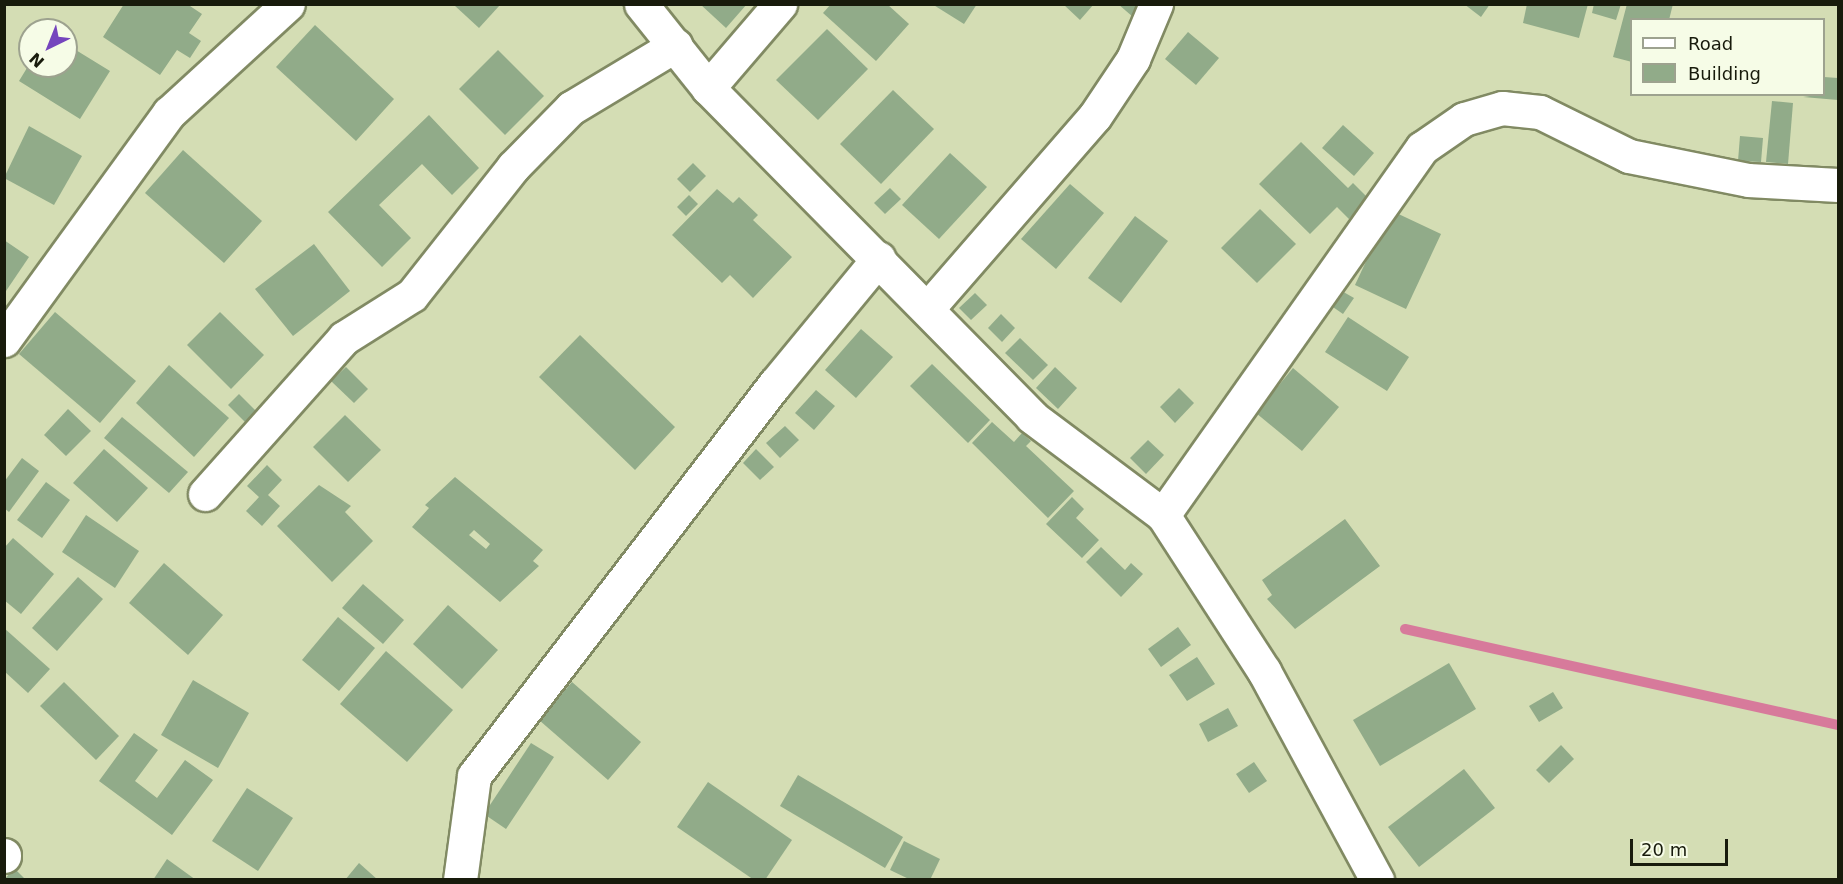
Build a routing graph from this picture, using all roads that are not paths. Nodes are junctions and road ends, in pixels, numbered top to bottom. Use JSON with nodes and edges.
{"nodes":[{"id":1,"x":288,"y":4,"type":"edge"},
{"id":2,"x":641,"y":4,"type":"edge"},
{"id":3,"x":780,"y":4,"type":"edge"},
{"id":4,"x":1156,"y":4,"type":"edge"},
{"id":5,"x":676,"y":45,"type":"junction"},
{"id":6,"x":708,"y":88,"type":"junction"},
{"id":7,"x":1839,"y":185,"type":"edge"},
{"id":8,"x":879,"y":258,"type":"junction"},
{"id":9,"x":928,"y":308,"type":"junction"},
{"id":10,"x":4,"y":340,"type":"edge"},
{"id":11,"x":205,"y":494,"type":"dead end"},
{"id":12,"x":1163,"y":515,"type":"junction"},
{"id":13,"x":460,"y":879,"type":"edge"},
{"id":14,"x":1377,"y":879,"type":"edge"}],
"edges":[{"from":1,"to":10,"type":"street"},
{"from":2,"to":5,"type":"street"},
{"from":3,"to":6,"type":"street"},
{"from":4,"to":9,"type":"street"},
{"from":5,"to":6,"type":"street"},
{"from":5,"to":11,"type":"street"},
{"from":6,"to":8,"type":"street"},
{"from":7,"to":12,"type":"street"},
{"from":8,"to":9,"type":"street"},
{"from":8,"to":13,"type":"street"},
{"from":9,"to":12,"type":"street"},
{"from":12,"to":14,"type":"street"}]}
